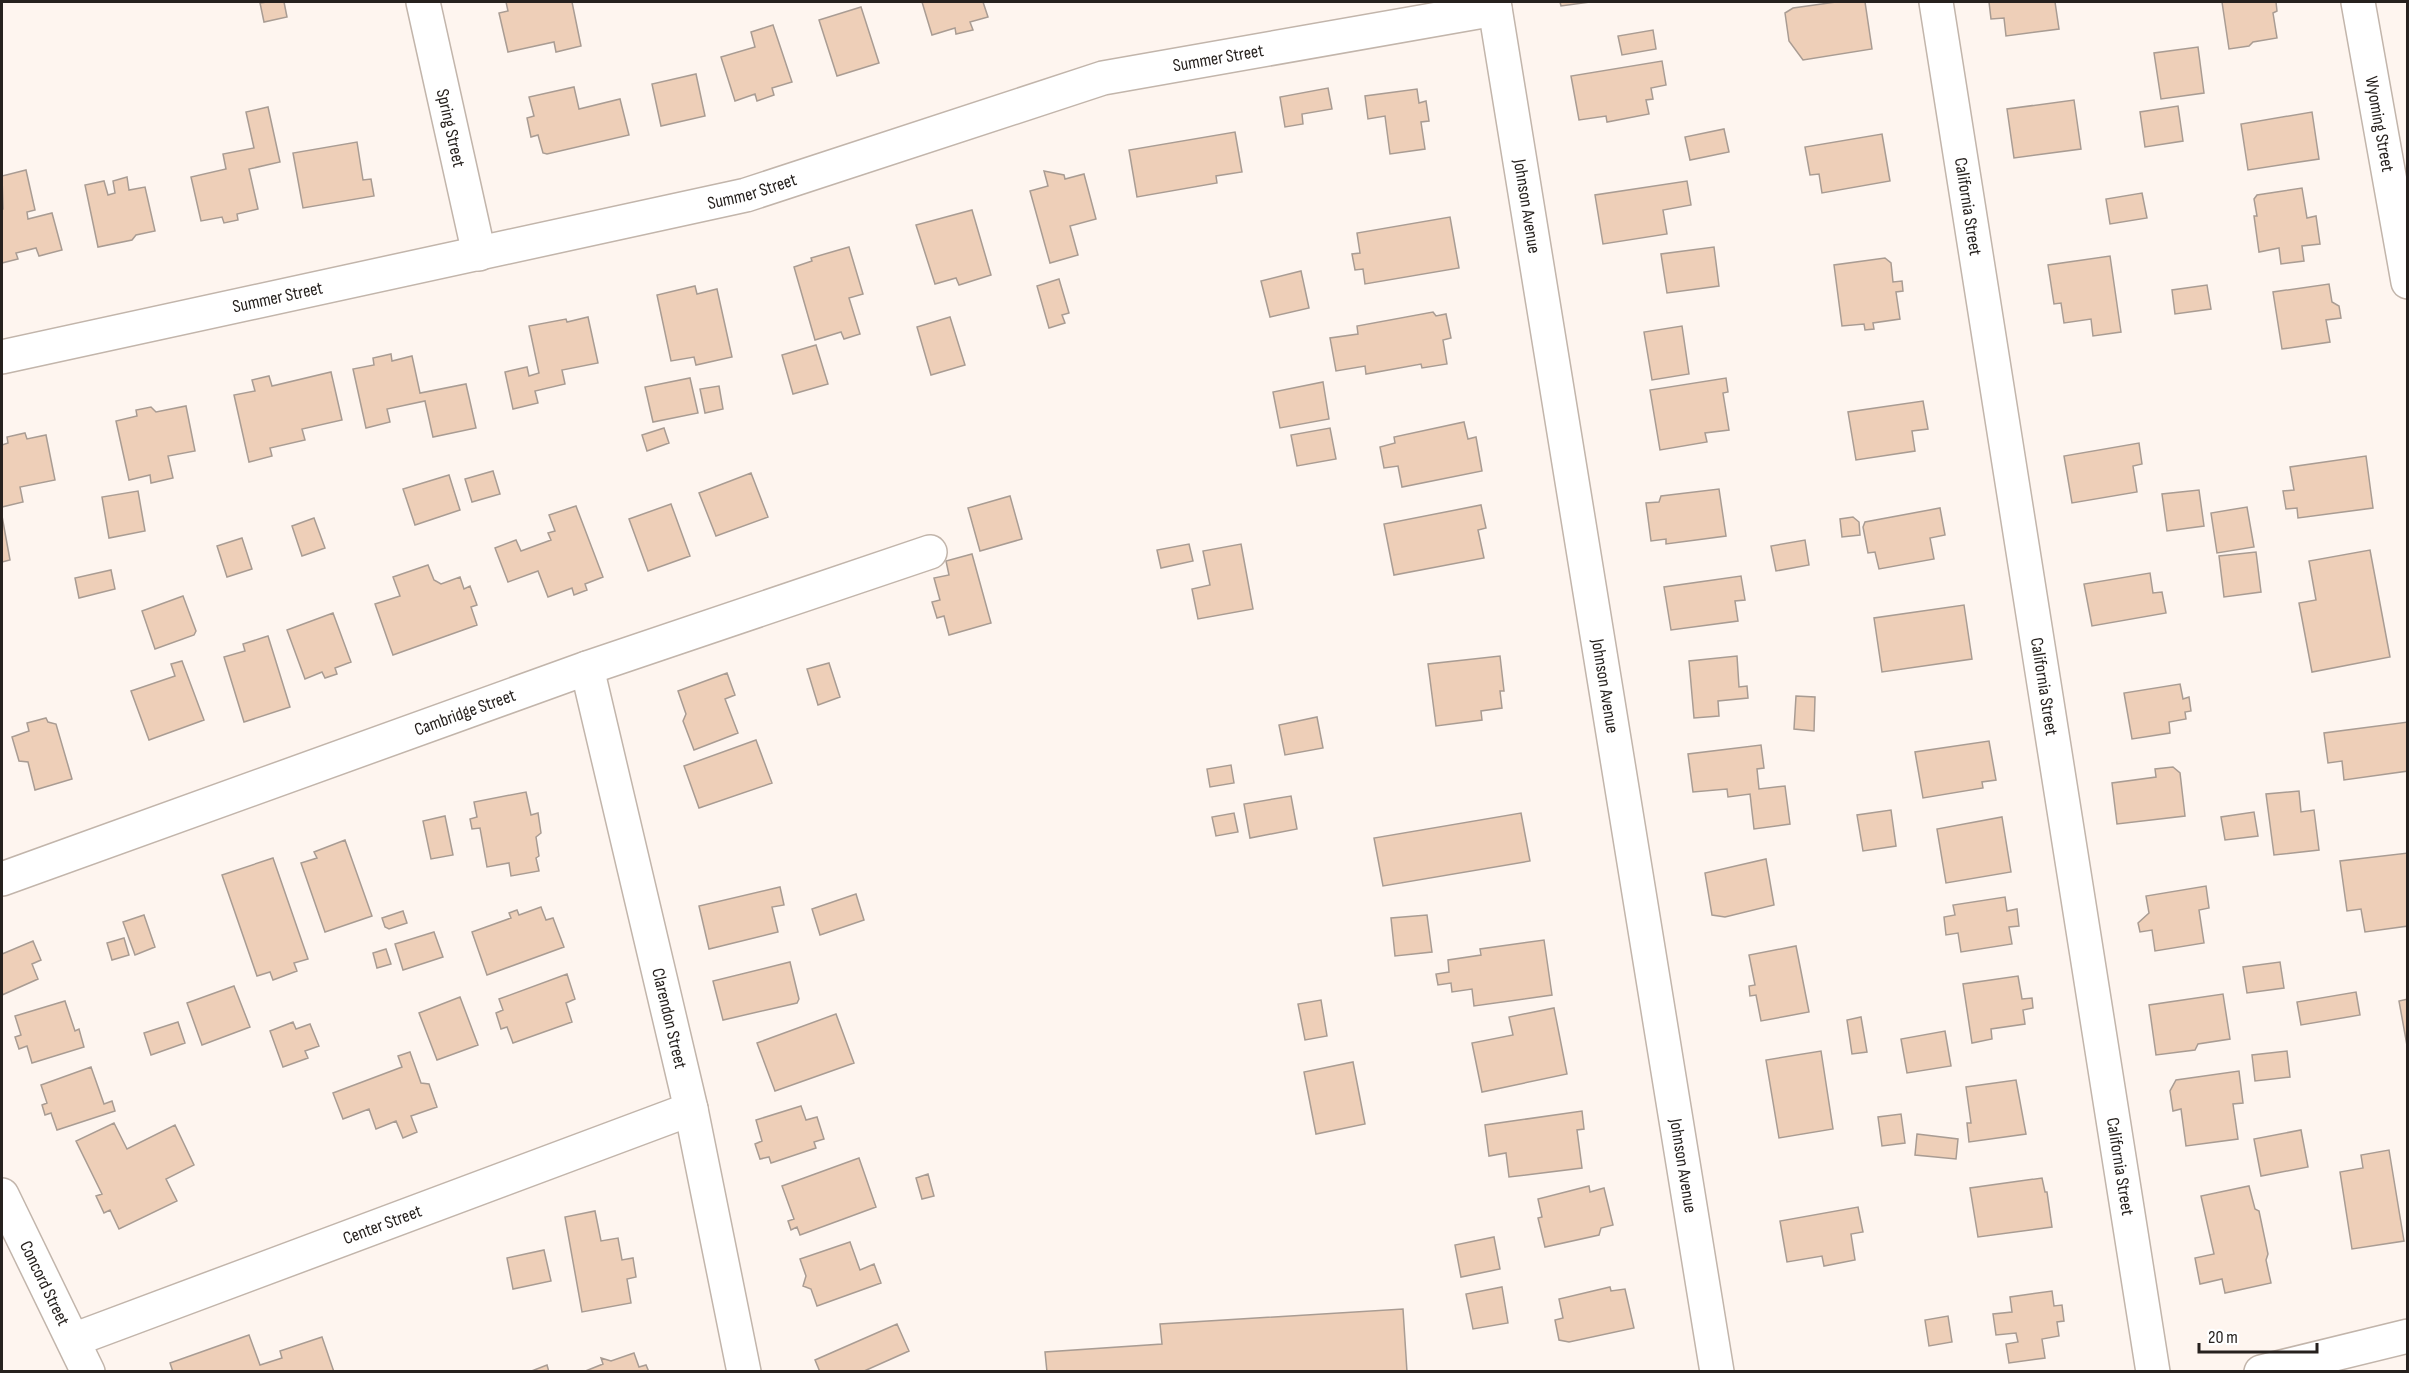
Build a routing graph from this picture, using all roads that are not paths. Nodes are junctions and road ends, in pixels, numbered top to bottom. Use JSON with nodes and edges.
{"nodes":[{"id":1,"x":423,"y":2,"type":"edge"},
{"id":2,"x":1936,"y":2,"type":"edge"},
{"id":3,"x":2358,"y":2,"type":"edge"},
{"id":4,"x":1494,"y":5,"type":"edge"},
{"id":5,"x":2402,"y":211,"type":"edge"},
{"id":6,"x":479,"y":254,"type":"junction"},
{"id":7,"x":2408,"y":282,"type":"edge"},
{"id":8,"x":2,"y":357,"type":"edge"},
{"id":9,"x":930,"y":552,"type":"dead end"},
{"id":10,"x":587,"y":668,"type":"junction"},
{"id":11,"x":2,"y":879,"type":"edge"},
{"id":12,"x":692,"y":1110,"type":"junction"},
{"id":13,"x":2,"y":1195,"type":"edge"},
{"id":14,"x":2408,"y":1336,"type":"edge"},
{"id":15,"x":73,"y":1340,"type":"junction"},
{"id":16,"x":2273,"y":1370,"type":"edge"},
{"id":17,"x":88,"y":1371,"type":"edge"},
{"id":18,"x":744,"y":1371,"type":"edge"},
{"id":19,"x":1717,"y":1371,"type":"edge"},
{"id":20,"x":2153,"y":1371,"type":"edge"}],
"edges":[{"from":1,"to":6,"type":"street","name":"Spring Street"},
{"from":2,"to":20,"type":"street","name":"California Street"},
{"from":3,"to":5,"type":"street","name":"Wyoming Street"},
{"from":4,"to":6,"type":"street","name":"Summer Street"},
{"from":4,"to":19,"type":"street","name":"Johnson Avenue"},
{"from":5,"to":7,"type":"street","name":"Wyoming Street"},
{"from":6,"to":8,"type":"street","name":"Summer Street"},
{"from":9,"to":10,"type":"street","name":"Cambridge Street"},
{"from":10,"to":11,"type":"street","name":"Cambridge Street"},
{"from":10,"to":12,"type":"street","name":"Clarendon Street"},
{"from":12,"to":15,"type":"street","name":"Center Street"},
{"from":12,"to":18,"type":"street","name":"Clarendon Street"},
{"from":13,"to":15,"type":"street","name":"Concord Street"},
{"from":14,"to":16,"type":"street"},
{"from":15,"to":17,"type":"street","name":"Concord Street"}]}
